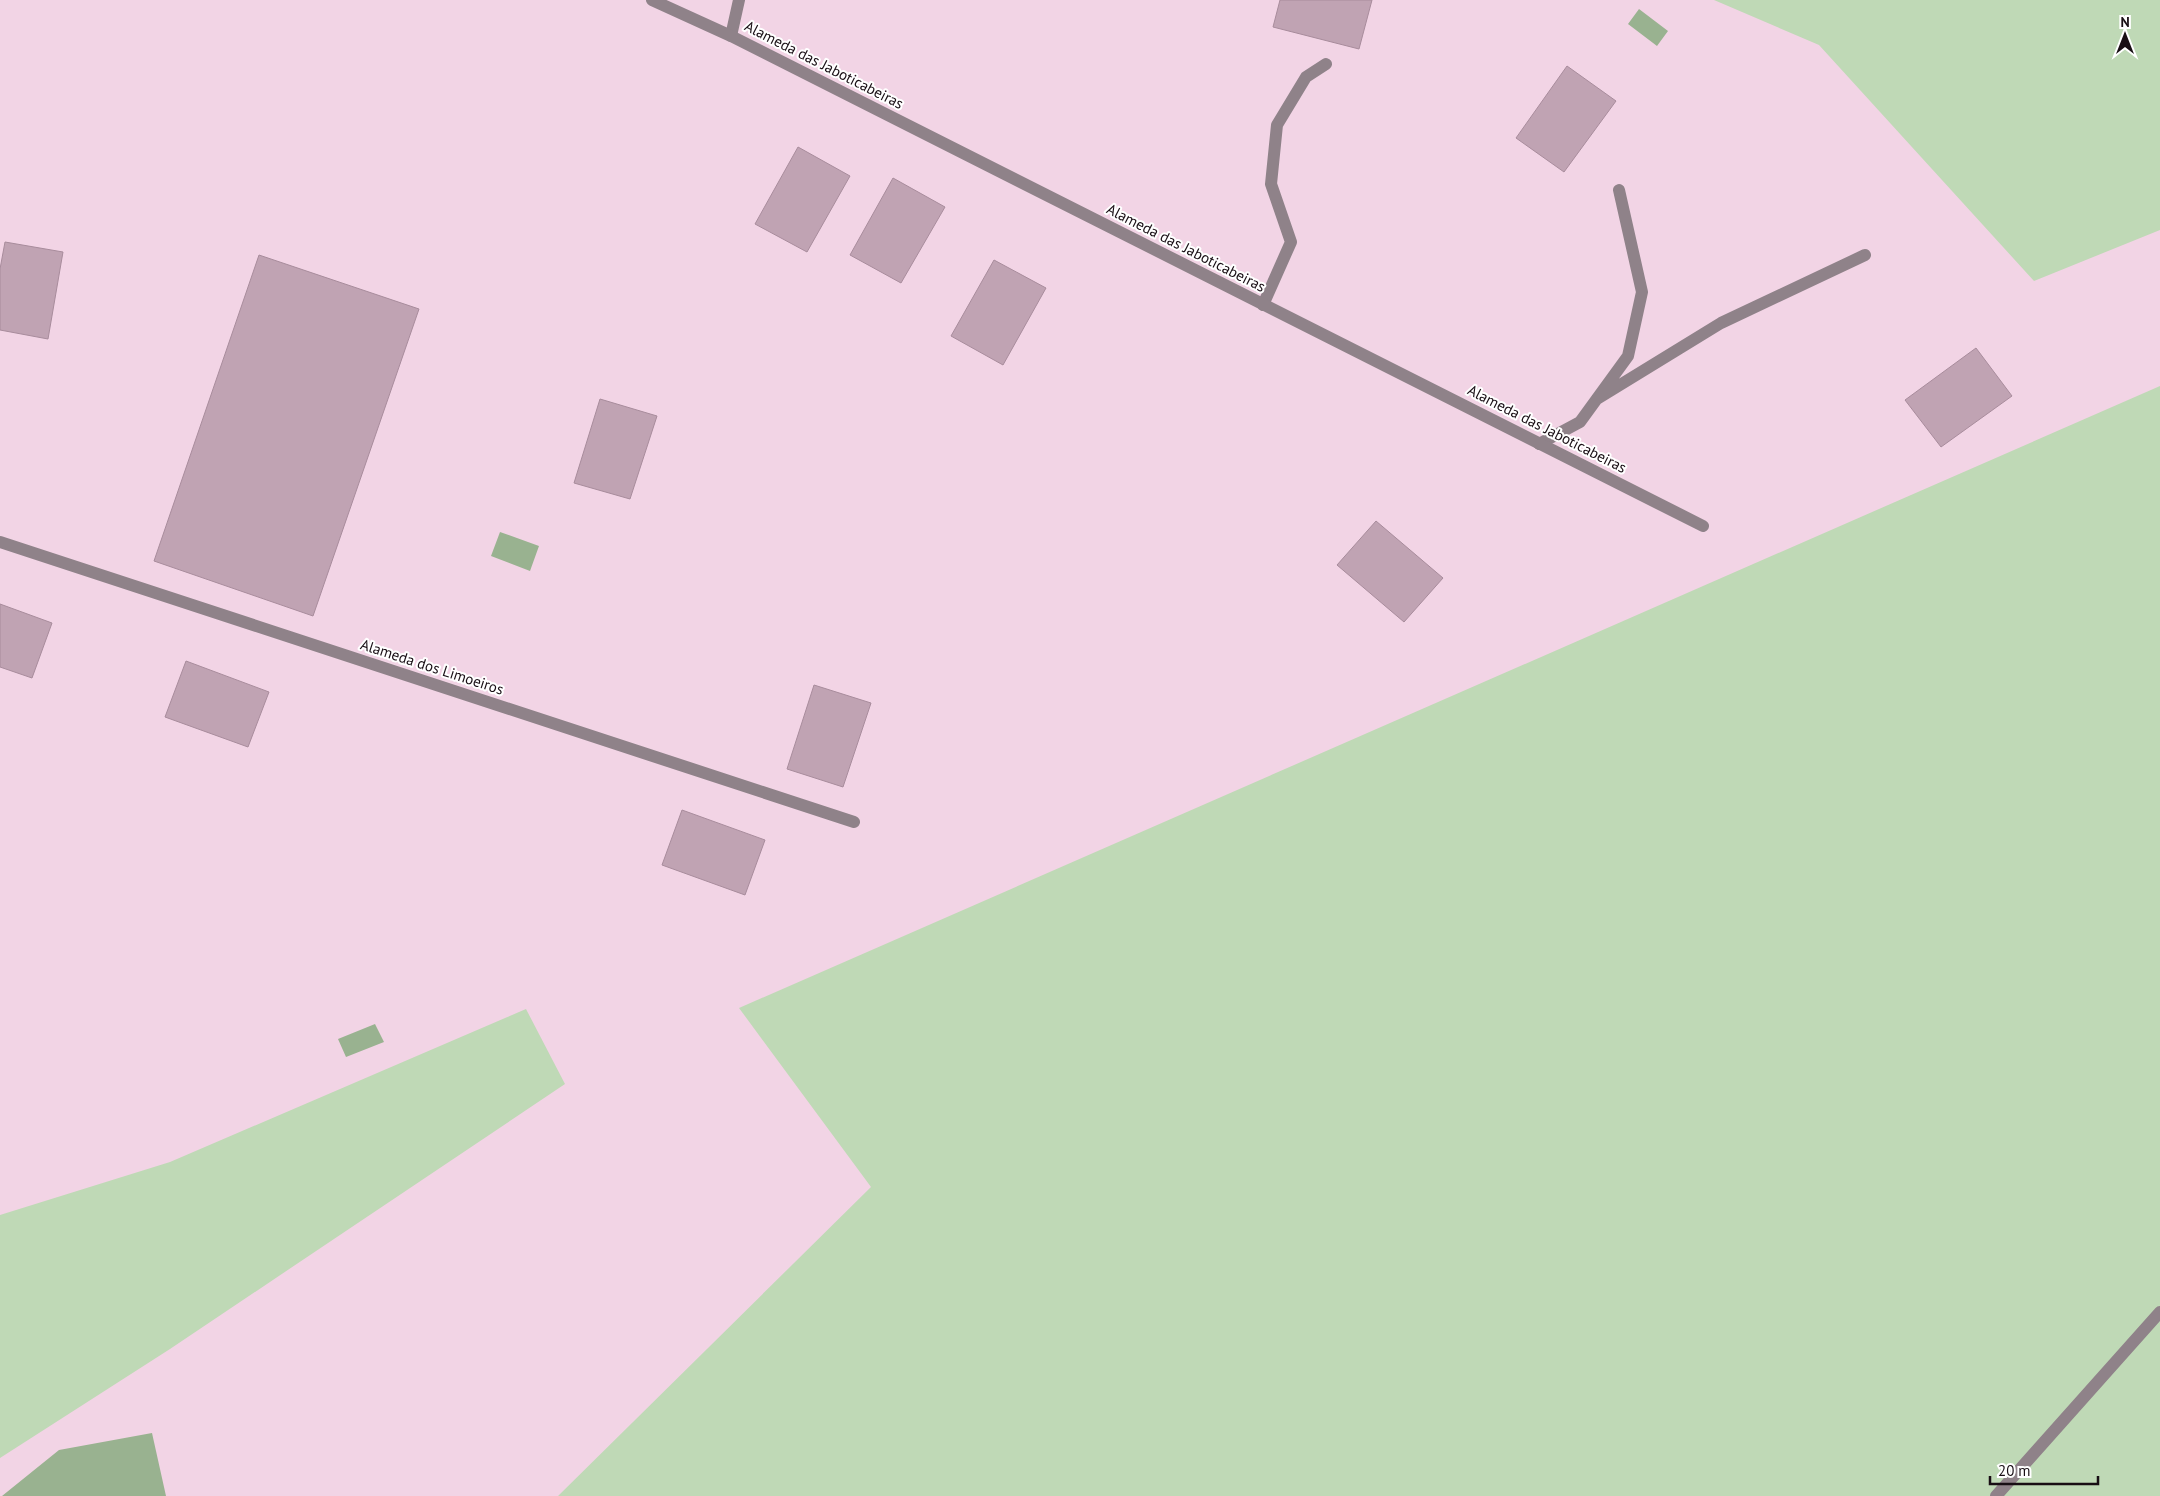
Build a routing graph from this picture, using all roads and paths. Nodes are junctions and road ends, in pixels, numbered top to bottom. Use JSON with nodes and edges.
{"nodes":[{"id":1,"x":652,"y":0,"type":"edge"},
{"id":2,"x":739,"y":0,"type":"edge"},
{"id":3,"x":731,"y":36,"type":"junction"},
{"id":4,"x":1326,"y":64,"type":"dead end"},
{"id":5,"x":1619,"y":190,"type":"dead end"},
{"id":6,"x":1865,"y":256,"type":"dead end"},
{"id":7,"x":1263,"y":305,"type":"junction"},
{"id":8,"x":1597,"y":399,"type":"junction"},
{"id":9,"x":1539,"y":444,"type":"junction"},
{"id":10,"x":1703,"y":526,"type":"dead end"},
{"id":11,"x":0,"y":542,"type":"edge"},
{"id":12,"x":854,"y":822,"type":"dead end"},
{"id":13,"x":2160,"y":1312,"type":"edge"},
{"id":14,"x":1996,"y":1496,"type":"edge"}],
"edges":[{"from":1,"to":3,"type":"street","name":"Alameda das Jaboticabeiras"},
{"from":2,"to":3,"type":"street"},
{"from":3,"to":7,"type":"street","name":"Alameda das Jaboticabeiras"},
{"from":4,"to":7,"type":"street"},
{"from":5,"to":8,"type":"street"},
{"from":6,"to":8,"type":"street"},
{"from":7,"to":9,"type":"street","name":"Alameda das Jaboticabeiras"},
{"from":8,"to":9,"type":"street"},
{"from":9,"to":10,"type":"street","name":"Alameda das Jaboticabeiras"},
{"from":11,"to":12,"type":"street","name":"Alameda dos Limoeiros"},
{"from":13,"to":14,"type":"street"}]}
